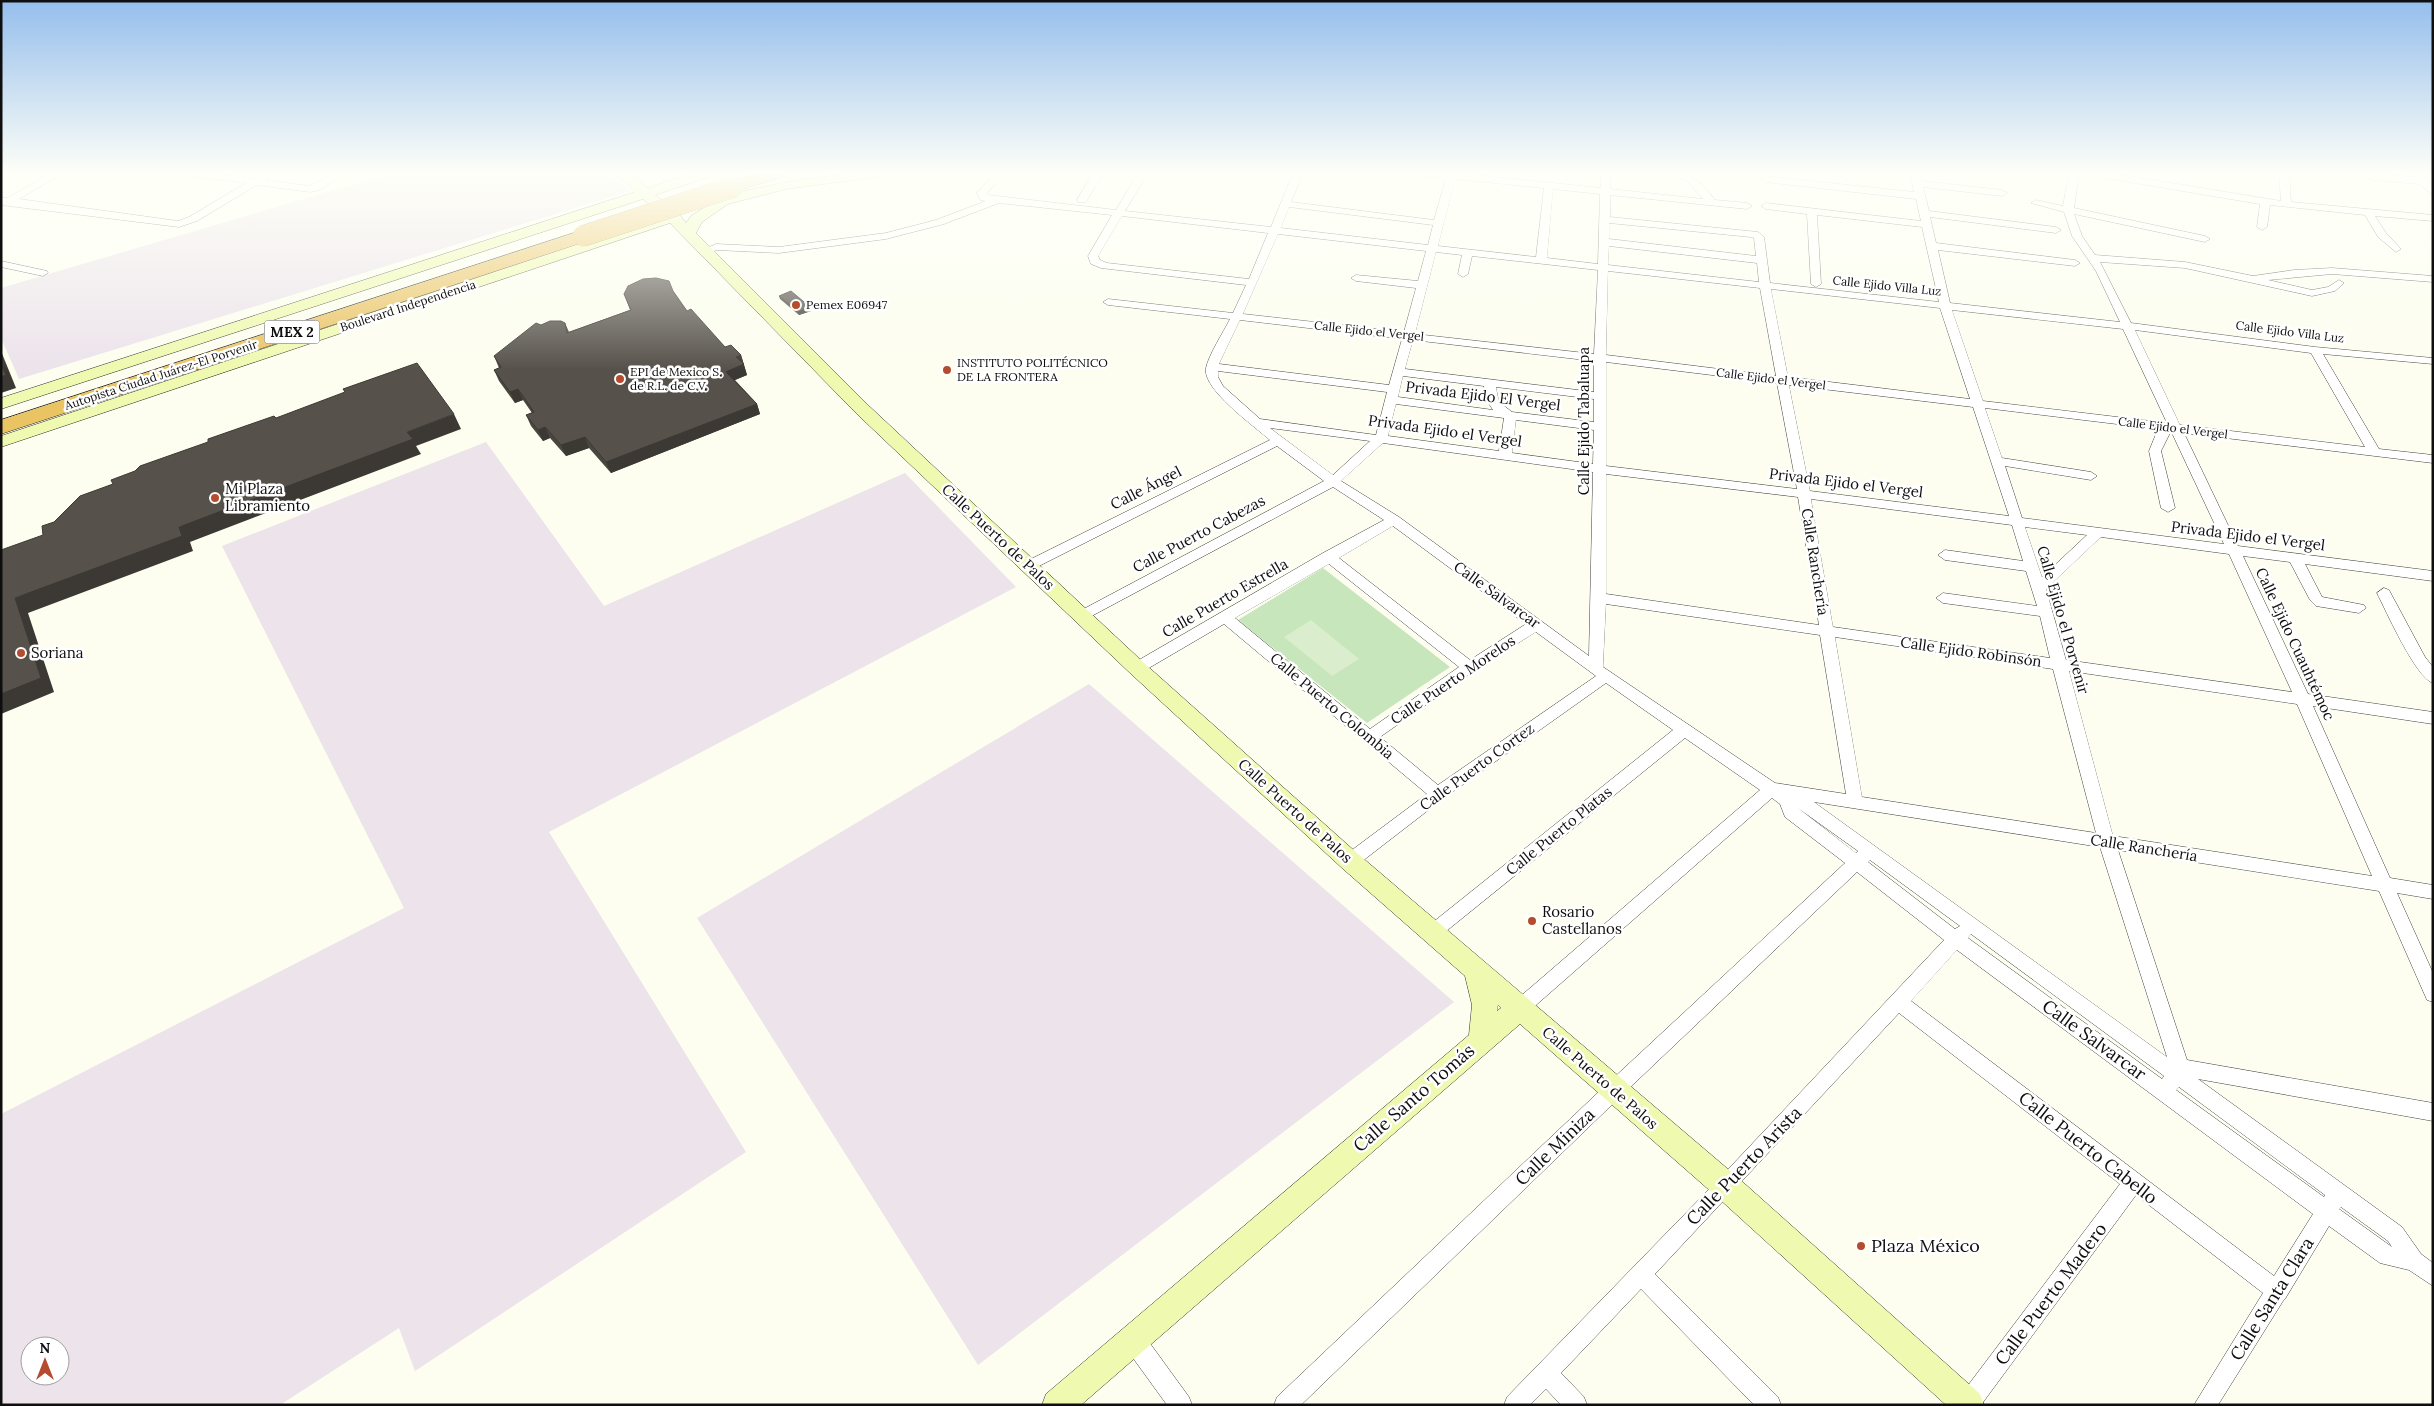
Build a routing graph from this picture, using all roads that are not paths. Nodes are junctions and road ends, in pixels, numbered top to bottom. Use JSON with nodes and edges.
{"nodes":[{"id":1,"x":504,"y":239,"type":"edge"},
{"id":2,"x":542,"y":239,"type":"edge"},
{"id":3,"x":577,"y":239,"type":"edge"},
{"id":4,"x":609,"y":239,"type":"edge"},
{"id":5,"x":693,"y":239,"type":"edge"},
{"id":6,"x":866,"y":239,"type":"edge"},
{"id":7,"x":1104,"y":239,"type":"edge"},
{"id":8,"x":1273,"y":239,"type":"edge"},
{"id":9,"x":1345,"y":239,"type":"edge"},
{"id":10,"x":1433,"y":239,"type":"edge"},
{"id":11,"x":1543,"y":239,"type":"edge"},
{"id":12,"x":1604,"y":239,"type":"edge"},
{"id":13,"x":1758,"y":239,"type":"edge"},
{"id":14,"x":1814,"y":239,"type":"edge"},
{"id":15,"x":1930,"y":239,"type":"edge"},
{"id":16,"x":2079,"y":239,"type":"edge"},
{"id":17,"x":2198,"y":239,"type":"edge"},
{"id":18,"x":2386,"y":239,"type":"edge"},
{"id":19,"x":2204,"y":240,"type":"dead end"},
{"id":20,"x":1604,"y":242,"type":"junction"},
{"id":21,"x":1932,"y":246,"type":"junction"},
{"id":22,"x":1430,"y":248,"type":"junction"},
{"id":23,"x":2396,"y":249,"type":"dead end"},
{"id":24,"x":705,"y":251,"type":"junction"},
{"id":25,"x":1468,"y":252,"type":"junction"},
{"id":26,"x":2092,"y":258,"type":"junction"},
{"id":27,"x":1762,"y":260,"type":"junction"},
{"id":28,"x":1540,"y":261,"type":"junction"},
{"id":29,"x":2075,"y":263,"type":"dead end"},
{"id":30,"x":1,"y":264,"type":"edge"},
{"id":31,"x":1603,"y":269,"type":"junction"},
{"id":32,"x":43,"y":273,"type":"dead end"},
{"id":33,"x":1463,"y":274,"type":"dead end"},
{"id":34,"x":1356,"y":278,"type":"dead end"},
{"id":35,"x":2253,"y":279,"type":"junction"},
{"id":36,"x":2433,"y":279,"type":"edge"},
{"id":37,"x":1253,"y":283,"type":"junction"},
{"id":38,"x":2339,"y":283,"type":"dead end"},
{"id":39,"x":1816,"y":284,"type":"dead end"},
{"id":40,"x":1422,"y":285,"type":"junction"},
{"id":41,"x":1765,"y":286,"type":"junction"},
{"id":42,"x":1108,"y":302,"type":"dead end"},
{"id":43,"x":1945,"y":306,"type":"junction"},
{"id":44,"x":1238,"y":316,"type":"junction"},
{"id":45,"x":2128,"y":326,"type":"junction"},
{"id":46,"x":1408,"y":335,"type":"junction"},
{"id":47,"x":2315,"y":350,"type":"junction"},
{"id":48,"x":1600,"y":358,"type":"junction"},
{"id":49,"x":2433,"y":361,"type":"edge"},
{"id":50,"x":1212,"y":367,"type":"junction"},
{"id":51,"x":1397,"y":372,"type":"junction"},
{"id":52,"x":1784,"y":380,"type":"junction"},
{"id":53,"x":1490,"y":383,"type":"junction"},
{"id":54,"x":1392,"y":395,"type":"junction"},
{"id":55,"x":1601,"y":396,"type":"junction"},
{"id":56,"x":1978,"y":403,"type":"junction"},
{"id":57,"x":1,"y":404,"type":"edge"},
{"id":58,"x":1,"y":414,"type":"edge"},
{"id":59,"x":1510,"y":416,"type":"junction"},
{"id":60,"x":1256,"y":422,"type":"junction"},
{"id":61,"x":1,"y":427,"type":"edge"},
{"id":62,"x":1601,"y":427,"type":"junction"},
{"id":63,"x":2170,"y":428,"type":"junction"},
{"id":64,"x":1381,"y":438,"type":"junction"},
{"id":65,"x":1278,"y":441,"type":"junction"},
{"id":66,"x":1,"y":442,"type":"edge"},
{"id":67,"x":2375,"y":453,"type":"junction"},
{"id":68,"x":1505,"y":455,"type":"junction"},
{"id":69,"x":2433,"y":460,"type":"edge"},
{"id":70,"x":1997,"y":461,"type":"junction"},
{"id":71,"x":1601,"y":470,"type":"junction"},
{"id":72,"x":2092,"y":476,"type":"dead end"},
{"id":73,"x":1333,"y":481,"type":"junction"},
{"id":74,"x":1804,"y":494,"type":"junction"},
{"id":75,"x":2168,"y":508,"type":"dead end"},
{"id":76,"x":1394,"y":520,"type":"junction"},
{"id":77,"x":2016,"y":521,"type":"junction"},
{"id":78,"x":2097,"y":533,"type":"junction"},
{"id":79,"x":2234,"y":551,"type":"junction"},
{"id":80,"x":1945,"y":555,"type":"dead end"},
{"id":81,"x":1328,"y":556,"type":"junction"},
{"id":82,"x":2295,"y":558,"type":"junction"},
{"id":83,"x":1028,"y":566,"type":"junction"},
{"id":84,"x":2032,"y":566,"type":"junction"},
{"id":85,"x":2433,"y":576,"type":"edge"},
{"id":86,"x":2039,"y":588,"type":"junction"},
{"id":87,"x":2384,"y":593,"type":"dead end"},
{"id":88,"x":1599,"y":598,"type":"junction"},
{"id":89,"x":1943,"y":598,"type":"dead end"},
{"id":90,"x":2359,"y":608,"type":"dead end"},
{"id":91,"x":2044,"y":612,"type":"junction"},
{"id":92,"x":1081,"y":616,"type":"junction"},
{"id":93,"x":1226,"y":618,"type":"junction"},
{"id":94,"x":1537,"y":624,"type":"junction"},
{"id":95,"x":1825,"y":631,"type":"junction"},
{"id":96,"x":2061,"y":666,"type":"junction"},
{"id":97,"x":1469,"y":667,"type":"junction"},
{"id":98,"x":1137,"y":668,"type":"junction"},
{"id":99,"x":1601,"y":672,"type":"junction"},
{"id":100,"x":2433,"y":678,"type":"edge"},
{"id":101,"x":2302,"y":699,"type":"junction"},
{"id":102,"x":2433,"y":718,"type":"edge"},
{"id":103,"x":1684,"y":730,"type":"junction"},
{"id":104,"x":1369,"y":737,"type":"junction"},
{"id":105,"x":1771,"y":789,"type":"junction"},
{"id":106,"x":1438,"y":794,"type":"junction"},
{"id":107,"x":1855,"y":802,"type":"junction"},
{"id":108,"x":2107,"y":842,"type":"junction"},
{"id":109,"x":1864,"y":857,"type":"junction"},
{"id":110,"x":1350,"y":861,"type":"junction"},
{"id":111,"x":2385,"y":885,"type":"junction"},
{"id":112,"x":2433,"y":892,"type":"edge"},
{"id":113,"x":1971,"y":924,"type":"junction"},
{"id":114,"x":1433,"y":932,"type":"junction"},
{"id":115,"x":1957,"y":940,"type":"junction"},
{"id":116,"x":1476,"y":970,"type":"junction"},
{"id":117,"x":2433,"y":994,"type":"edge"},
{"id":118,"x":1900,"y":1003,"type":"junction"},
{"id":119,"x":1521,"y":1007,"type":"junction"},
{"id":120,"x":1482,"y":1040,"type":"junction"},
{"id":121,"x":2178,"y":1071,"type":"junction"},
{"id":122,"x":1614,"y":1090,"type":"junction"},
{"id":123,"x":2164,"y":1091,"type":"junction"},
{"id":124,"x":2433,"y":1112,"type":"edge"},
{"id":125,"x":2133,"y":1183,"type":"junction"},
{"id":126,"x":1726,"y":1186,"type":"junction"},
{"id":127,"x":2338,"y":1193,"type":"junction"},
{"id":128,"x":2326,"y":1211,"type":"junction"},
{"id":129,"x":2414,"y":1261,"type":"junction"},
{"id":130,"x":1640,"y":1274,"type":"junction"},
{"id":131,"x":2433,"y":1276,"type":"edge"},
{"id":132,"x":2278,"y":1292,"type":"junction"},
{"id":133,"x":1133,"y":1339,"type":"junction"},
{"id":134,"x":1546,"y":1373,"type":"junction"},
{"id":135,"x":1969,"y":1404,"type":"edge"},
{"id":136,"x":1057,"y":1405,"type":"edge"},
{"id":137,"x":1181,"y":1405,"type":"edge"},
{"id":138,"x":1285,"y":1405,"type":"edge"},
{"id":139,"x":1515,"y":1405,"type":"edge"},
{"id":140,"x":1576,"y":1405,"type":"edge"},
{"id":141,"x":1770,"y":1405,"type":"edge"},
{"id":142,"x":2205,"y":1405,"type":"edge"}],
"edges":[{"from":1,"to":57,"type":"street","number":"MEX 2"},
{"from":2,"to":58,"type":"highway","number":"MEX 2"},
{"from":3,"to":61,"type":"highway","name":"Autopista Ciudad Juárez-El Porvenir","number":"MEX 2","bridge":true},
{"from":4,"to":66,"type":"street","name":"Boulevard Independencia","number":"MEX 2"},
{"from":5,"to":24,"type":"street","name":"Calle Puerto de Palos"},
{"from":6,"to":24,"type":"street"},
{"from":7,"to":37,"type":"street"},
{"from":8,"to":37,"type":"street"},
{"from":9,"to":22,"type":"street","name":"Calle Ejido Villa Luz"},
{"from":10,"to":22,"type":"street"},
{"from":11,"to":28,"type":"street"},
{"from":12,"to":20,"type":"street","name":"Calle Ejido Tabaluapa"},
{"from":13,"to":27,"type":"street","name":"Calle Ranchería"},
{"from":14,"to":39,"type":"street"},
{"from":15,"to":21,"type":"street","name":"Calle Ejido el Porvenir"},
{"from":16,"to":26,"type":"street","name":"Calle Ejido Cuauhtémoc"},
{"from":17,"to":19,"type":"street"},
{"from":18,"to":23,"type":"street"},
{"from":20,"to":27,"type":"street"},
{"from":20,"to":31,"type":"street","name":"Calle Ejido Tabaluapa"},
{"from":21,"to":29,"type":"street"},
{"from":21,"to":43,"type":"street","name":"Calle Ejido el Porvenir"},
{"from":22,"to":25,"type":"street","name":"Calle Ejido Villa Luz"},
{"from":22,"to":40,"type":"street"},
{"from":24,"to":83,"type":"street","name":"Calle Puerto de Palos"},
{"from":25,"to":28,"type":"street","name":"Calle Ejido Villa Luz"},
{"from":25,"to":33,"type":"street"},
{"from":26,"to":35,"type":"street"},
{"from":26,"to":45,"type":"street","name":"Calle Ejido Cuauhtémoc"},
{"from":27,"to":41,"type":"street","name":"Calle Ranchería"},
{"from":28,"to":31,"type":"street","name":"Calle Ejido Villa Luz"},
{"from":30,"to":32,"type":"street"},
{"from":31,"to":41,"type":"street","name":"Calle Ejido Villa Luz"},
{"from":31,"to":48,"type":"street","name":"Calle Ejido Tabaluapa"},
{"from":34,"to":40,"type":"street"},
{"from":35,"to":36,"type":"street"},
{"from":35,"to":38,"type":"street"},
{"from":37,"to":44,"type":"street"},
{"from":40,"to":46,"type":"street"},
{"from":41,"to":43,"type":"street","name":"Calle Ejido Villa Luz"},
{"from":41,"to":52,"type":"street","name":"Calle Ranchería"},
{"from":42,"to":44,"type":"street","name":"Calle Ejido el Vergel"},
{"from":43,"to":45,"type":"street","name":"Calle Ejido Villa Luz"},
{"from":43,"to":56,"type":"street","name":"Calle Ejido el Porvenir"},
{"from":44,"to":46,"type":"street","name":"Calle Ejido el Vergel"},
{"from":44,"to":50,"type":"street"},
{"from":45,"to":47,"type":"street","name":"Calle Ejido Villa Luz"},
{"from":45,"to":63,"type":"street","name":"Calle Ejido Cuauhtémoc"},
{"from":46,"to":48,"type":"street","name":"Calle Ejido el Vergel"},
{"from":46,"to":51,"type":"street"},
{"from":47,"to":49,"type":"street","name":"Calle Ejido Villa Luz"},
{"from":47,"to":67,"type":"street"},
{"from":48,"to":52,"type":"street","name":"Calle Ejido el Vergel"},
{"from":48,"to":55,"type":"street","name":"Calle Ejido Tabaluapa"},
{"from":50,"to":54,"type":"street","name":"Privada Ejido El Vergel"},
{"from":50,"to":60,"type":"street","name":"Calle Salvarcar"},
{"from":51,"to":53,"type":"street","name":"Privada Ejido El Vergel"},
{"from":51,"to":54,"type":"street"},
{"from":52,"to":56,"type":"street","name":"Calle Ejido el Vergel"},
{"from":52,"to":74,"type":"street","name":"Calle Ranchería"},
{"from":53,"to":55,"type":"street","name":"Privada Ejido El Vergel"},
{"from":53,"to":59,"type":"street"},
{"from":54,"to":59,"type":"street","name":"Privada Ejido El Vergel"},
{"from":54,"to":64,"type":"street"},
{"from":55,"to":62,"type":"street","name":"Calle Ejido Tabaluapa"},
{"from":56,"to":63,"type":"street","name":"Calle Ejido el Vergel"},
{"from":56,"to":70,"type":"street","name":"Calle Ejido el Porvenir"},
{"from":59,"to":62,"type":"street","name":"Privada Ejido El Vergel"},
{"from":59,"to":68,"type":"street"},
{"from":60,"to":64,"type":"street","name":"Privada Ejido el Vergel"},
{"from":60,"to":65,"type":"street","name":"Calle Salvarcar"},
{"from":62,"to":71,"type":"street","name":"Calle Ejido Tabaluapa"},
{"from":63,"to":67,"type":"street","name":"Calle Ejido el Vergel"},
{"from":63,"to":75,"type":"street"},
{"from":63,"to":79,"type":"street","name":"Calle Ejido Cuauhtémoc"},
{"from":64,"to":68,"type":"street","name":"Privada Ejido el Vergel"},
{"from":64,"to":73,"type":"street","name":"Calle Puerto Cabezas"},
{"from":65,"to":73,"type":"street","name":"Calle Salvarcar"},
{"from":65,"to":83,"type":"street","name":"Calle Ángel"},
{"from":67,"to":69,"type":"street","name":"Calle Ejido el Vergel"},
{"from":68,"to":71,"type":"street","name":"Privada Ejido el Vergel"},
{"from":70,"to":72,"type":"street"},
{"from":70,"to":77,"type":"street","name":"Calle Ejido el Porvenir"},
{"from":71,"to":74,"type":"street","name":"Privada Ejido el Vergel"},
{"from":71,"to":88,"type":"street","name":"Calle Ejido Tabaluapa"},
{"from":73,"to":76,"type":"street","name":"Calle Salvarcar"},
{"from":73,"to":92,"type":"street","name":"Calle Puerto Cabezas"},
{"from":74,"to":77,"type":"street","name":"Privada Ejido el Vergel"},
{"from":74,"to":95,"type":"street","name":"Calle Ranchería"},
{"from":76,"to":81,"type":"street","name":"Calle Puerto Estrella"},
{"from":76,"to":94,"type":"street","name":"Calle Salvarcar"},
{"from":77,"to":78,"type":"street","name":"Privada Ejido el Vergel"},
{"from":77,"to":84,"type":"street","name":"Calle Ejido el Porvenir"},
{"from":78,"to":79,"type":"street","name":"Privada Ejido el Vergel"},
{"from":78,"to":86,"type":"street"},
{"from":79,"to":82,"type":"street","name":"Privada Ejido el Vergel"},
{"from":79,"to":101,"type":"street","name":"Calle Ejido Cuauhtémoc"},
{"from":80,"to":84,"type":"street"},
{"from":81,"to":93,"type":"street","name":"Calle Puerto Estrella"},
{"from":81,"to":97,"type":"street"},
{"from":82,"to":85,"type":"street","name":"Privada Ejido el Vergel"},
{"from":82,"to":90,"type":"street"},
{"from":83,"to":92,"type":"street","name":"Calle Puerto de Palos"},
{"from":84,"to":86,"type":"street","name":"Calle Ejido el Porvenir"},
{"from":86,"to":91,"type":"street","name":"Calle Ejido el Porvenir"},
{"from":87,"to":100,"type":"street"},
{"from":88,"to":95,"type":"street","name":"Calle Ejido Robinsón"},
{"from":88,"to":99,"type":"street","name":"Calle Ejido Tabaluapa"},
{"from":89,"to":91,"type":"street"},
{"from":91,"to":96,"type":"street","name":"Calle Ejido el Porvenir"},
{"from":92,"to":98,"type":"street","name":"Calle Puerto de Palos"},
{"from":93,"to":98,"type":"street","name":"Calle Puerto Estrella"},
{"from":93,"to":104,"type":"street","name":"Calle Puerto Colombia"},
{"from":94,"to":97,"type":"street","name":"Calle Puerto Morelos"},
{"from":94,"to":99,"type":"street","name":"Calle Salvarcar"},
{"from":95,"to":96,"type":"street","name":"Calle Ejido Robinsón"},
{"from":95,"to":107,"type":"street","name":"Calle Ranchería"},
{"from":96,"to":101,"type":"street","name":"Calle Ejido Robinsón"},
{"from":96,"to":108,"type":"street","name":"Calle Ejido el Porvenir"},
{"from":97,"to":104,"type":"street","name":"Calle Puerto Morelos"},
{"from":98,"to":110,"type":"street","name":"Calle Puerto de Palos"},
{"from":99,"to":103,"type":"street","name":"Calle Salvarcar"},
{"from":99,"to":106,"type":"street","name":"Calle Puerto Cortez"},
{"from":101,"to":102,"type":"street","name":"Calle Ejido Robinsón"},
{"from":101,"to":111,"type":"street","name":"Calle Ejido Cuauhtémoc"},
{"from":103,"to":105,"type":"street","name":"Calle Salvarcar"},
{"from":103,"to":114,"type":"street","name":"Calle Puerto Platas"},
{"from":104,"to":106,"type":"street","name":"Calle Puerto Colombia"},
{"from":105,"to":107,"type":"street","name":"Calle Ranchería"},
{"from":105,"to":109,"type":"street","name":"Calle Salvarcar"},
{"from":105,"to":119,"type":"street","name":"Calle Santo Tomás"},
{"from":106,"to":110,"type":"street","name":"Calle Puerto Cortez"},
{"from":107,"to":108,"type":"street","name":"Calle Ranchería"},
{"from":108,"to":111,"type":"street","name":"Calle Ranchería"},
{"from":108,"to":121,"type":"street","name":"Calle Ejido el Porvenir"},
{"from":109,"to":113,"type":"street","name":"Calle Salvarcar"},
{"from":109,"to":115,"type":"street","name":"Calle Salvarcar"},
{"from":109,"to":122,"type":"street","name":"Calle Miniza"},
{"from":110,"to":114,"type":"street","name":"Calle Puerto de Palos"},
{"from":111,"to":112,"type":"street","name":"Calle Ranchería"},
{"from":111,"to":117,"type":"street","name":"Calle Ejido Cuauhtémoc"},
{"from":113,"to":115,"type":"street","name":"Calle Puerto Arista"},
{"from":113,"to":121,"type":"street","name":"Calle Salvarcar"},
{"from":114,"to":116,"type":"street","name":"Calle Puerto de Palos"},
{"from":115,"to":118,"type":"street","name":"Calle Puerto Arista"},
{"from":115,"to":123,"type":"street","name":"Calle Salvarcar"},
{"from":116,"to":119,"type":"street","name":"Calle Puerto de Palos"},
{"from":116,"to":120,"type":"street"},
{"from":118,"to":125,"type":"street","name":"Calle Puerto Cabello"},
{"from":118,"to":126,"type":"street","name":"Calle Puerto Arista"},
{"from":119,"to":120,"type":"street","name":"Calle Santo Tomás"},
{"from":119,"to":122,"type":"street","name":"Calle Puerto de Palos"},
{"from":120,"to":133,"type":"street","name":"Calle Santo Tomás"},
{"from":121,"to":123,"type":"street"},
{"from":121,"to":124,"type":"street"},
{"from":121,"to":127,"type":"street","name":"Calle Salvarcar"},
{"from":122,"to":126,"type":"street","name":"Calle Puerto de Palos"},
{"from":122,"to":138,"type":"street","name":"Calle Miniza"},
{"from":123,"to":128,"type":"street","name":"Calle Salvarcar"},
{"from":125,"to":132,"type":"street","name":"Calle Puerto Cabello"},
{"from":125,"to":135,"type":"street","name":"Calle Puerto Madero"},
{"from":126,"to":130,"type":"street","name":"Calle Puerto Arista"},
{"from":126,"to":135,"type":"street","name":"Calle Puerto de Palos"},
{"from":127,"to":128,"type":"street","name":"Calle Santa Clara"},
{"from":127,"to":129,"type":"street","name":"Calle Salvarcar"},
{"from":128,"to":129,"type":"street","name":"Calle Salvarcar"},
{"from":128,"to":132,"type":"street","name":"Calle Santa Clara"},
{"from":129,"to":131,"type":"street","name":"Calle Salvarcar"},
{"from":130,"to":134,"type":"street","name":"Calle Puerto Arista"},
{"from":130,"to":141,"type":"street"},
{"from":132,"to":142,"type":"street","name":"Calle Santa Clara"},
{"from":133,"to":136,"type":"street","name":"Calle Santo Tomás"},
{"from":133,"to":137,"type":"street"},
{"from":134,"to":139,"type":"street","name":"Calle Puerto Arista"},
{"from":134,"to":140,"type":"street"}]}
